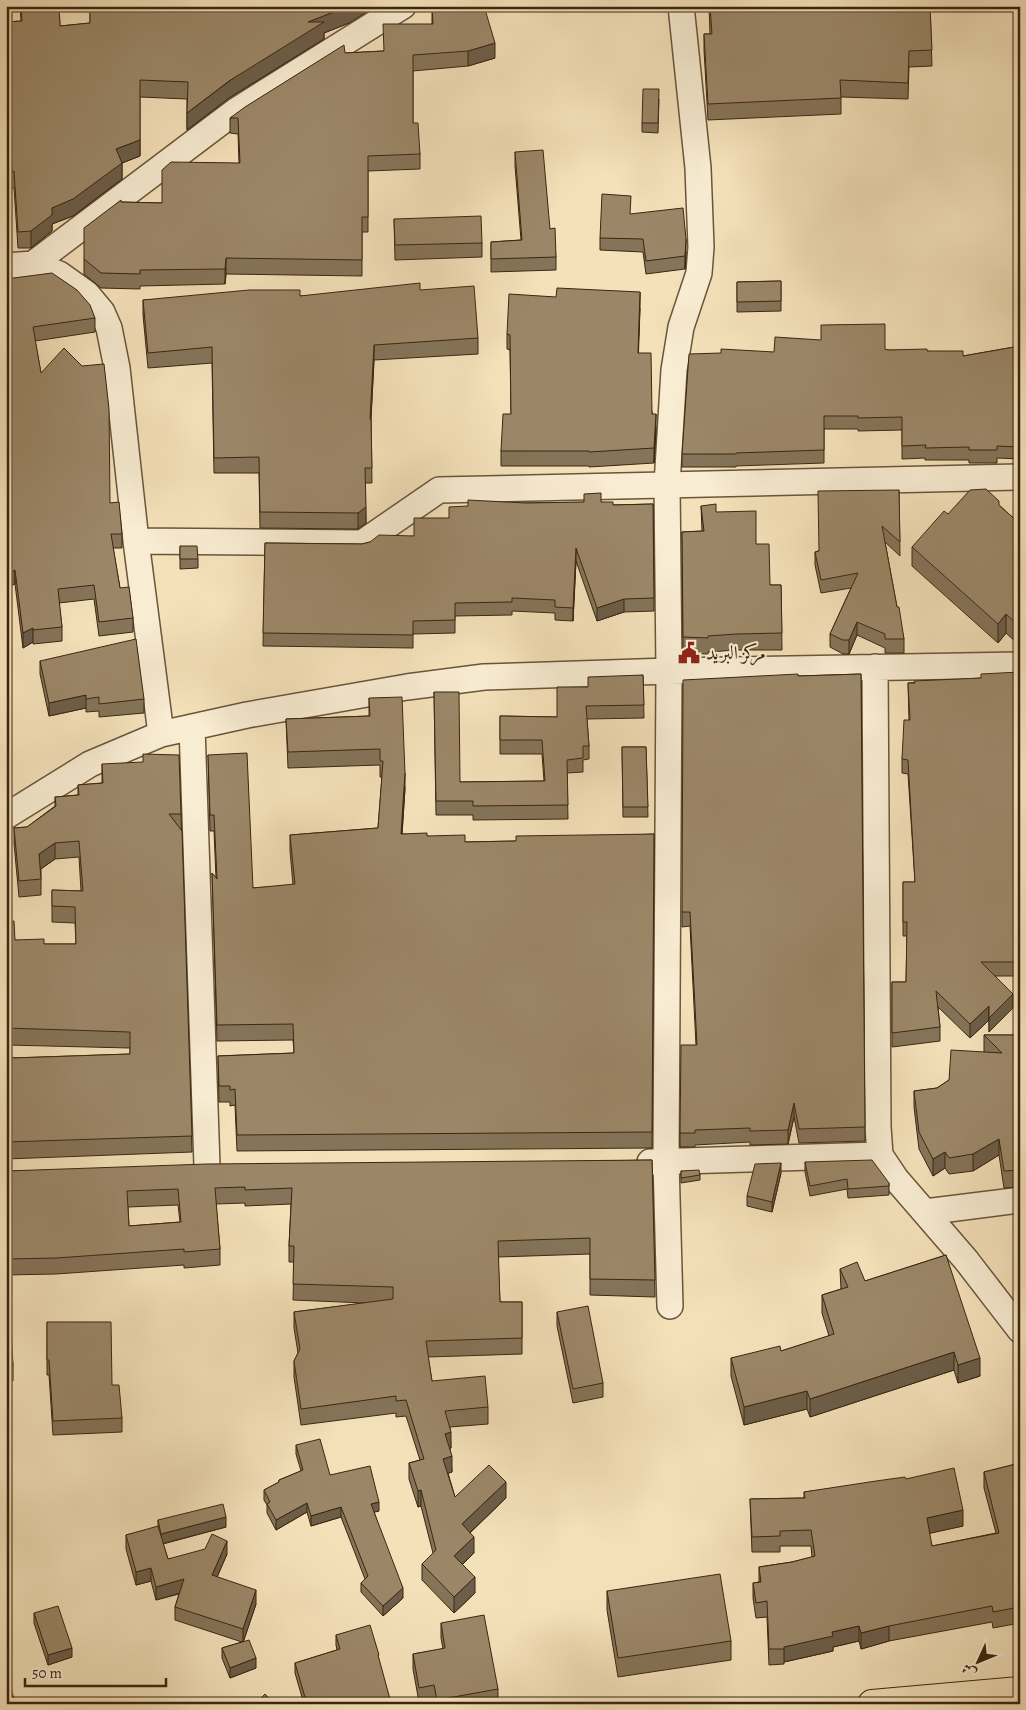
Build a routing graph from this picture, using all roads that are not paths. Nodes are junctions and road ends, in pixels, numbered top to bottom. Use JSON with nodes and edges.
{"nodes":[{"id":1,"x":403,"y":6,"type":"edge"},
{"id":2,"x":681,"y":6,"type":"edge"},
{"id":3,"x":33,"y":264,"type":"junction"},
{"id":4,"x":6,"y":266,"type":"edge"},
{"id":5,"x":1020,"y":477,"type":"edge"},
{"id":6,"x":667,"y":484,"type":"junction"},
{"id":7,"x":136,"y":541,"type":"junction"},
{"id":8,"x":1020,"y":665,"type":"edge"},
{"id":9,"x":875,"y":666,"type":"junction"},
{"id":10,"x":670,"y":671,"type":"junction"},
{"id":11,"x":192,"y":727,"type":"junction"},
{"id":12,"x":161,"y":734,"type":"junction"},
{"id":13,"x":6,"y":816,"type":"edge"},
{"id":14,"x":880,"y":1155,"type":"junction"},
{"id":15,"x":626,"y":1162,"type":"edge"},
{"id":16,"x":666,"y":1162,"type":"junction"},
{"id":17,"x":208,"y":1167,"type":"edge"},
{"id":18,"x":1020,"y":1200,"type":"edge"},
{"id":19,"x":925,"y":1212,"type":"junction"},
{"id":20,"x":670,"y":1306,"type":"dead end"},
{"id":21,"x":1020,"y":1330,"type":"edge"},
{"id":22,"x":1020,"y":1690,"type":"edge"},
{"id":23,"x":872,"y":1704,"type":"edge"}],
"edges":[{"from":1,"to":3,"type":"street"},
{"from":2,"to":6,"type":"street"},
{"from":3,"to":4,"type":"street"},
{"from":3,"to":7,"type":"street"},
{"from":5,"to":6,"type":"street"},
{"from":6,"to":7,"type":"street"},
{"from":6,"to":10,"type":"street"},
{"from":7,"to":12,"type":"street"},
{"from":8,"to":9,"type":"street"},
{"from":9,"to":10,"type":"street"},
{"from":9,"to":14,"type":"street"},
{"from":10,"to":11,"type":"street"},
{"from":10,"to":16,"type":"street"},
{"from":11,"to":12,"type":"street"},
{"from":11,"to":17,"type":"street"},
{"from":12,"to":13,"type":"street"},
{"from":14,"to":16,"type":"street"},
{"from":14,"to":19,"type":"street"},
{"from":15,"to":16,"type":"street"},
{"from":16,"to":20,"type":"street"},
{"from":18,"to":19,"type":"street"},
{"from":19,"to":21,"type":"street"},
{"from":22,"to":23,"type":"main road"}]}
